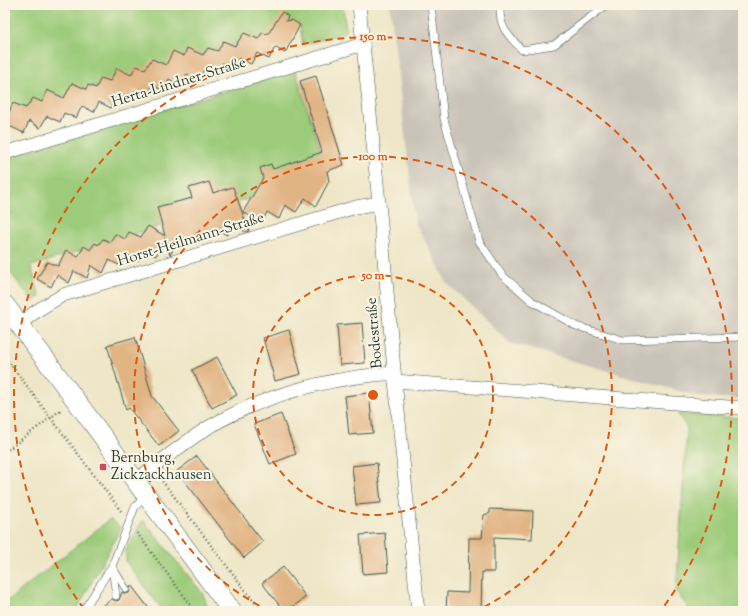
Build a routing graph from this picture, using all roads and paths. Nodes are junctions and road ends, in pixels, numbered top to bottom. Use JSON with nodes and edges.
{"nodes":[{"id":1,"x":359,"y":5,"type":"edge"},
{"id":2,"x":431,"y":5,"type":"edge"},
{"id":3,"x":500,"y":5,"type":"edge"},
{"id":4,"x":606,"y":5,"type":"edge"},
{"id":5,"x":363,"y":44,"type":"junction"},
{"id":6,"x":5,"y":153,"type":"edge"},
{"id":7,"x":379,"y":203,"type":"junction"},
{"id":8,"x":5,"y":305,"type":"edge"},
{"id":9,"x":19,"y":324,"type":"junction"},
{"id":10,"x":743,"y":337,"type":"edge"},
{"id":11,"x":5,"y":357,"type":"edge"},
{"id":12,"x":395,"y":377,"type":"junction"},
{"id":13,"x":76,"y":399,"type":"junction"},
{"id":14,"x":743,"y":408,"type":"edge"},
{"id":15,"x":51,"y":418,"type":"junction"},
{"id":16,"x":5,"y":452,"type":"edge"},
{"id":17,"x":152,"y":468,"type":"junction"},
{"id":18,"x":135,"y":481,"type":"junction"},
{"id":19,"x":146,"y":496,"type":"junction"},
{"id":20,"x":130,"y":523,"type":"junction"},
{"id":21,"x":112,"y":566,"type":"junction"},
{"id":22,"x":126,"y":589,"type":"dead end"},
{"id":23,"x":116,"y":596,"type":"dead end"},
{"id":24,"x":83,"y":611,"type":"edge"},
{"id":25,"x":195,"y":611,"type":"edge"},
{"id":26,"x":232,"y":611,"type":"edge"},
{"id":27,"x":261,"y":611,"type":"edge"},
{"id":28,"x":418,"y":611,"type":"edge"}],
"edges":[{"from":1,"to":5,"type":"street","name":"Bodestraße"},
{"from":2,"to":10,"type":"lane"},
{"from":3,"to":4,"type":"lane"},
{"from":5,"to":6,"type":"street","name":"Herta-Lindner-Straße"},
{"from":5,"to":7,"type":"street","name":"Bodestraße"},
{"from":7,"to":9,"type":"street","name":"Horst-Heilmann-Straße"},
{"from":7,"to":12,"type":"street","name":"Bodestraße"},
{"from":8,"to":9,"type":"main road"},
{"from":9,"to":13,"type":"main road"},
{"from":11,"to":15,"type":"path"},
{"from":12,"to":14,"type":"street"},
{"from":12,"to":17,"type":"street"},
{"from":12,"to":28,"type":"street","name":"Bodestraße"},
{"from":13,"to":15,"type":"path"},
{"from":13,"to":18,"type":"main road"},
{"from":15,"to":16,"type":"path"},
{"from":15,"to":20,"type":"path"},
{"from":17,"to":18,"type":"street"},
{"from":17,"to":27,"type":"path"},
{"from":18,"to":19,"type":"main road"},
{"from":19,"to":20,"type":"lane"},
{"from":19,"to":26,"type":"main road"},
{"from":20,"to":21,"type":"lane"},
{"from":20,"to":25,"type":"path"},
{"from":21,"to":22,"type":"lane"},
{"from":21,"to":23,"type":"lane"},
{"from":21,"to":24,"type":"lane"}]}
